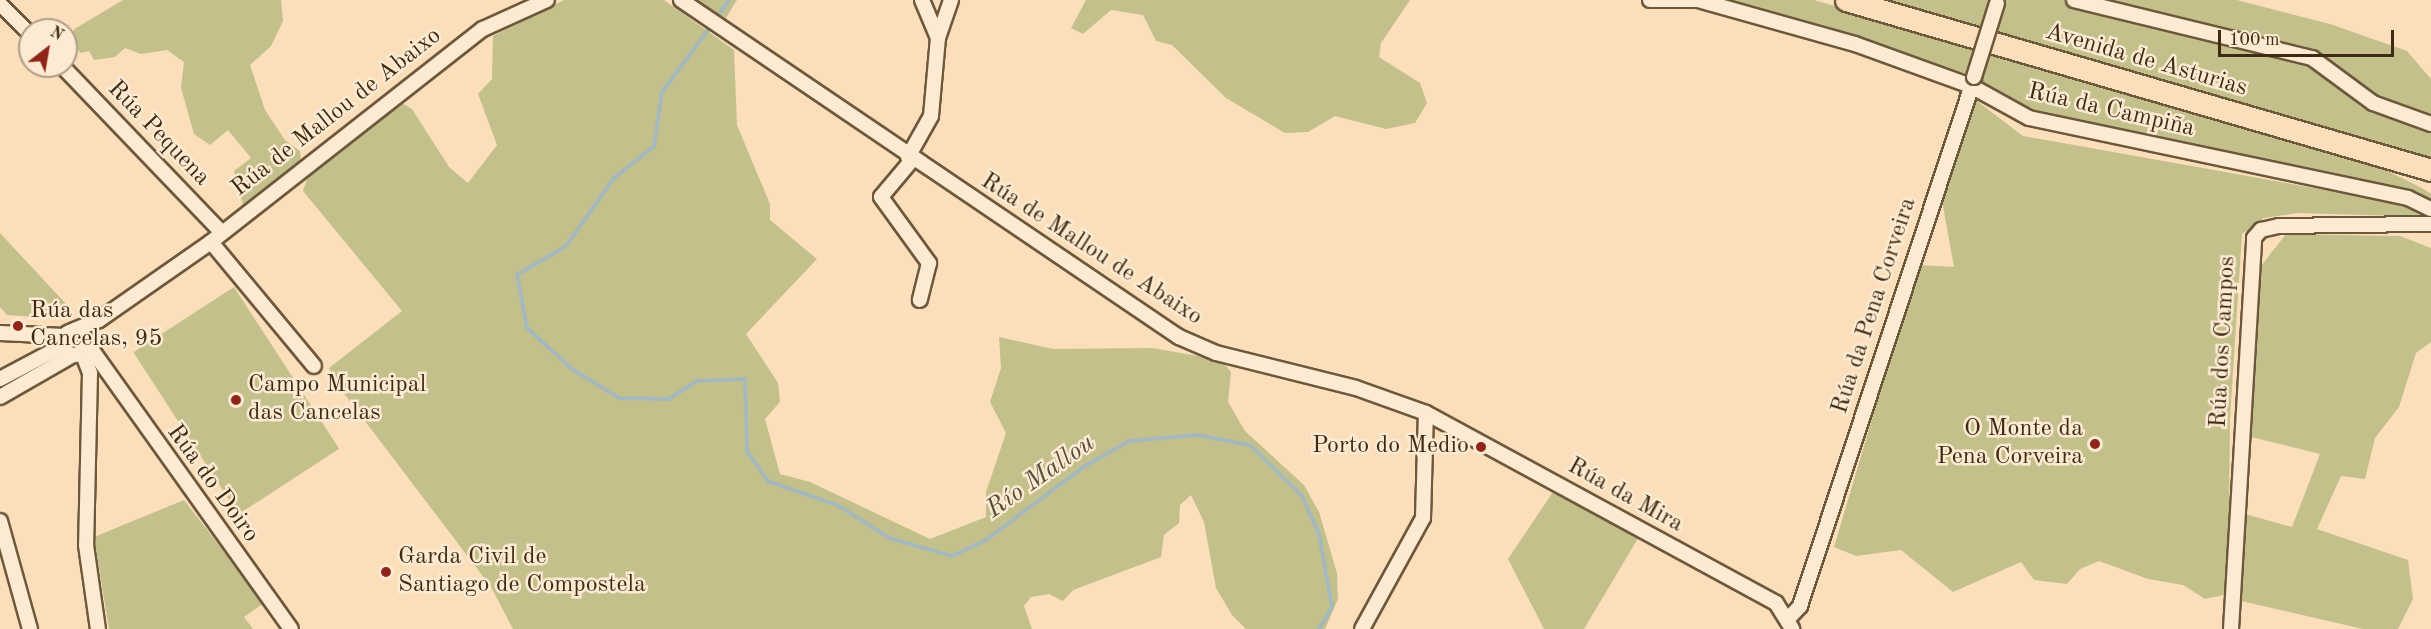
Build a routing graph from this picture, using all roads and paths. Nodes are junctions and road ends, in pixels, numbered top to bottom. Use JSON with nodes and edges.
{"nodes":[{"id":1,"x":547,"y":0,"type":"edge"},
{"id":2,"x":681,"y":0,"type":"edge"},
{"id":3,"x":922,"y":0,"type":"edge"},
{"id":4,"x":951,"y":0,"type":"edge"},
{"id":5,"x":1650,"y":0,"type":"edge"},
{"id":6,"x":1846,"y":0,"type":"edge"},
{"id":7,"x":2074,"y":0,"type":"edge"},
{"id":8,"x":1998,"y":2,"type":"edge"},
{"id":9,"x":0,"y":4,"type":"edge"},
{"id":10,"x":18,"y":21,"type":"edge"},
{"id":11,"x":938,"y":38,"type":"junction"},
{"id":12,"x":73,"y":78,"type":"edge"},
{"id":13,"x":1973,"y":82,"type":"junction"},
{"id":14,"x":2431,"y":124,"type":"edge"},
{"id":15,"x":910,"y":158,"type":"junction"},
{"id":16,"x":2391,"y":159,"type":"junction"},
{"id":17,"x":2431,"y":170,"type":"edge"},
{"id":18,"x":2431,"y":186,"type":"edge"},
{"id":19,"x":2431,"y":210,"type":"edge"},
{"id":20,"x":2431,"y":224,"type":"edge"},
{"id":21,"x":216,"y":238,"type":"junction"},
{"id":22,"x":920,"y":300,"type":"dead end"},
{"id":23,"x":99,"y":320,"type":"junction"},
{"id":24,"x":0,"y":333,"type":"edge"},
{"id":25,"x":65,"y":339,"type":"junction"},
{"id":26,"x":86,"y":341,"type":"junction"},
{"id":27,"x":85,"y":361,"type":"junction"},
{"id":28,"x":314,"y":366,"type":"dead end"},
{"id":29,"x":0,"y":379,"type":"edge"},
{"id":30,"x":0,"y":398,"type":"edge"},
{"id":31,"x":1426,"y":413,"type":"junction"},
{"id":32,"x":0,"y":521,"type":"edge"},
{"id":33,"x":1791,"y":623,"type":"edge"},
{"id":34,"x":30,"y":629,"type":"edge"},
{"id":35,"x":98,"y":629,"type":"edge"},
{"id":36,"x":291,"y":629,"type":"edge"},
{"id":37,"x":1362,"y":629,"type":"edge"},
{"id":38,"x":2230,"y":629,"type":"edge"}],
"edges":[{"from":1,"to":21,"type":"street","name":"Rúa de Mallou de Abaixo"},
{"from":2,"to":15,"type":"street","name":"Rúa de Mallou de Abaixo"},
{"from":3,"to":11,"type":"street"},
{"from":4,"to":11,"type":"street"},
{"from":5,"to":13,"type":"street","name":"Rúa da Campiña"},
{"from":6,"to":16,"type":"main road","name":"Avenida de Asturias"},
{"from":7,"to":14,"type":"street"},
{"from":8,"to":13,"type":"street","name":"Rúa da Pena Corveira","bridge":true},
{"from":9,"to":10,"type":"street"},
{"from":11,"to":15,"type":"street"},
{"from":12,"to":21,"type":"street","name":"Rúa Pequena"},
{"from":13,"to":19,"type":"street","name":"Rúa da Campiña"},
{"from":13,"to":33,"type":"street","name":"Rúa da Pena Corveira"},
{"from":15,"to":22,"type":"street"},
{"from":15,"to":31,"type":"street","name":"Rúa de Mallou de Abaixo"},
{"from":16,"to":17,"type":"main road","name":"Avenida de Asturias"},
{"from":16,"to":18,"type":"main road"},
{"from":20,"to":38,"type":"street","name":"Rúa dos Campos"},
{"from":21,"to":23,"type":"street","name":"Rúa de Mallou de Abaixo"},
{"from":21,"to":28,"type":"street","name":"Rúa Pequena"},
{"from":23,"to":25,"type":"street"},
{"from":23,"to":26,"type":"street"},
{"from":24,"to":25,"type":"street"},
{"from":25,"to":26,"type":"street"},
{"from":25,"to":27,"type":"street"},
{"from":25,"to":29,"type":"street"},
{"from":26,"to":27,"type":"street","name":"Rúa do Doiro"},
{"from":26,"to":27,"type":"street"},
{"from":27,"to":30,"type":"street"},
{"from":27,"to":35,"type":"street"},
{"from":27,"to":36,"type":"street","name":"Rúa do Doiro"},
{"from":31,"to":33,"type":"street","name":"Rúa da Mira"},
{"from":31,"to":37,"type":"street"},
{"from":32,"to":34,"type":"street"}]}
